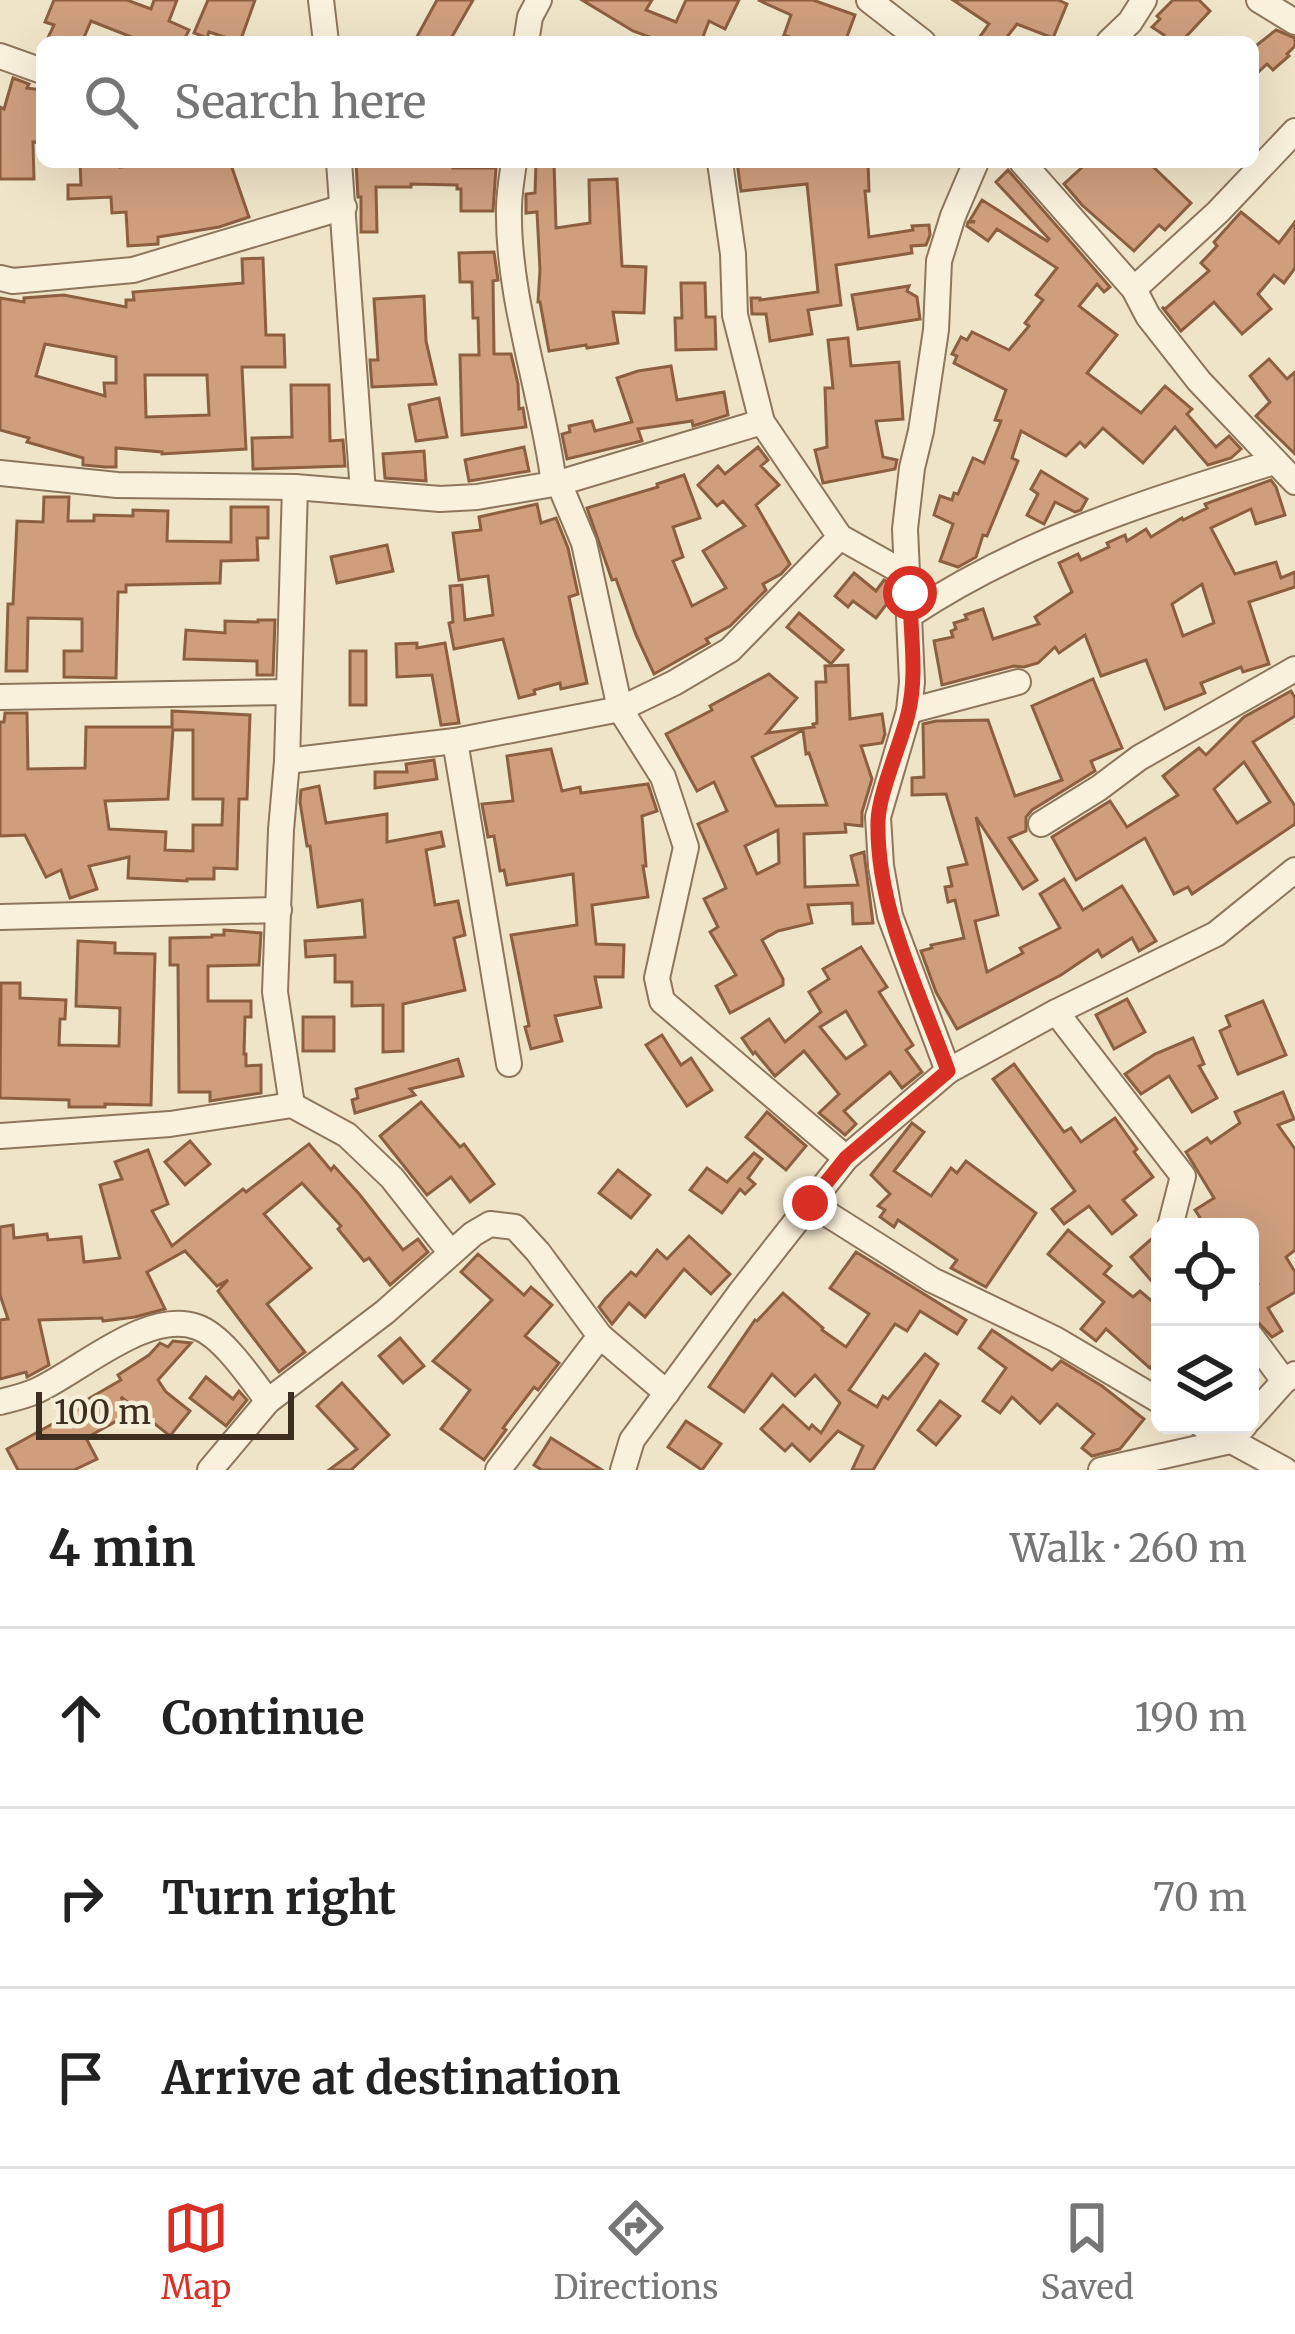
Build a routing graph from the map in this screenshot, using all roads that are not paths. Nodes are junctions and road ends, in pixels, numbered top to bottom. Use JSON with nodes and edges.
{"nodes":[{"id":1,"x":321,"y":0,"type":"edge"},
{"id":2,"x":539,"y":0,"type":"edge"},
{"id":3,"x":869,"y":0,"type":"edge"},
{"id":4,"x":1144,"y":0,"type":"edge"},
{"id":5,"x":1259,"y":0,"type":"edge"},
{"id":6,"x":1295,"y":22,"type":"edge"},
{"id":7,"x":325,"y":36,"type":"edge"},
{"id":8,"x":527,"y":36,"type":"edge"},
{"id":9,"x":915,"y":36,"type":"edge"},
{"id":10,"x":1115,"y":36,"type":"edge"},
{"id":11,"x":0,"y":56,"type":"edge"},
{"id":12,"x":36,"y":69,"type":"edge"},
{"id":13,"x":1295,"y":131,"type":"edge"},
{"id":14,"x":340,"y":168,"type":"edge"},
{"id":15,"x":513,"y":168,"type":"edge"},
{"id":16,"x":720,"y":168,"type":"edge"},
{"id":17,"x":973,"y":168,"type":"edge"},
{"id":18,"x":1027,"y":168,"type":"edge"},
{"id":19,"x":344,"y":208,"type":"junction"},
{"id":20,"x":0,"y":278,"type":"edge"},
{"id":21,"x":1134,"y":289,"type":"junction"},
{"id":22,"x":762,"y":422,"type":"junction"},
{"id":23,"x":1274,"y":462,"type":"junction"},
{"id":24,"x":0,"y":473,"type":"edge"},
{"id":25,"x":1295,"y":482,"type":"edge"},
{"id":26,"x":557,"y":483,"type":"junction"},
{"id":27,"x":295,"y":488,"type":"junction"},
{"id":28,"x":363,"y":492,"type":"junction"},
{"id":29,"x":840,"y":537,"type":"junction"},
{"id":30,"x":908,"y":575,"type":"junction"},
{"id":31,"x":910,"y":616,"type":"junction"},
{"id":32,"x":1295,"y":669,"type":"edge"},
{"id":33,"x":1018,"y":682,"type":"dead end"},
{"id":34,"x":289,"y":692,"type":"junction"},
{"id":35,"x":0,"y":697,"type":"edge"},
{"id":36,"x":620,"y":709,"type":"junction"},
{"id":37,"x":909,"y":711,"type":"junction"},
{"id":38,"x":455,"y":741,"type":"junction"},
{"id":39,"x":287,"y":761,"type":"junction"},
{"id":40,"x":1041,"y":824,"type":"dead end"},
{"id":41,"x":1295,"y":870,"type":"edge"},
{"id":42,"x":279,"y":910,"type":"junction"},
{"id":43,"x":0,"y":917,"type":"edge"},
{"id":44,"x":1056,"y":1012,"type":"junction"},
{"id":45,"x":509,"y":1064,"type":"dead end"},
{"id":46,"x":948,"y":1071,"type":"junction"},
{"id":47,"x":292,"y":1105,"type":"junction"},
{"id":48,"x":0,"y":1136,"type":"edge"},
{"id":49,"x":846,"y":1158,"type":"junction"},
{"id":50,"x":810,"y":1203,"type":"junction"},
{"id":51,"x":1172,"y":1218,"type":"edge"},
{"id":52,"x":451,"y":1253,"type":"junction"},
{"id":53,"x":600,"y":1336,"type":"junction"},
{"id":54,"x":1259,"y":1345,"type":"edge"},
{"id":55,"x":1289,"y":1377,"type":"edge"},
{"id":56,"x":667,"y":1393,"type":"junction"},
{"id":57,"x":1151,"y":1395,"type":"edge"},
{"id":58,"x":268,"y":1401,"type":"junction"},
{"id":59,"x":0,"y":1402,"type":"edge"},
{"id":60,"x":1259,"y":1410,"type":"edge"},
{"id":61,"x":1222,"y":1434,"type":"edge"},
{"id":62,"x":1248,"y":1434,"type":"edge"},
{"id":63,"x":211,"y":1470,"type":"edge"},
{"id":64,"x":498,"y":1470,"type":"edge"},
{"id":65,"x":623,"y":1470,"type":"edge"},
{"id":66,"x":1101,"y":1470,"type":"edge"},
{"id":67,"x":1285,"y":1470,"type":"edge"}],
"edges":[{"from":1,"to":7,"type":"street"},
{"from":2,"to":8,"type":"street"},
{"from":3,"to":9,"type":"street"},
{"from":4,"to":10,"type":"street"},
{"from":5,"to":6,"type":"street"},
{"from":11,"to":12,"type":"street"},
{"from":13,"to":21,"type":"street"},
{"from":14,"to":19,"type":"street"},
{"from":15,"to":26,"type":"street"},
{"from":16,"to":22,"type":"street"},
{"from":17,"to":30,"type":"street"},
{"from":18,"to":21,"type":"street"},
{"from":19,"to":20,"type":"street"},
{"from":19,"to":28,"type":"street"},
{"from":21,"to":23,"type":"street"},
{"from":22,"to":26,"type":"street"},
{"from":22,"to":29,"type":"street"},
{"from":23,"to":25,"type":"street"},
{"from":23,"to":31,"type":"street"},
{"from":24,"to":27,"type":"street"},
{"from":26,"to":28,"type":"street"},
{"from":26,"to":36,"type":"street"},
{"from":27,"to":28,"type":"street"},
{"from":27,"to":34,"type":"street"},
{"from":29,"to":30,"type":"street"},
{"from":29,"to":36,"type":"street"},
{"from":30,"to":31,"type":"street"},
{"from":31,"to":37,"type":"street"},
{"from":32,"to":40,"type":"street"},
{"from":33,"to":37,"type":"street"},
{"from":34,"to":35,"type":"street"},
{"from":34,"to":39,"type":"street"},
{"from":36,"to":38,"type":"street"},
{"from":36,"to":49,"type":"street"},
{"from":37,"to":46,"type":"street"},
{"from":38,"to":39,"type":"street"},
{"from":38,"to":45,"type":"street"},
{"from":39,"to":42,"type":"street"},
{"from":41,"to":44,"type":"street"},
{"from":42,"to":43,"type":"street"},
{"from":42,"to":47,"type":"street"},
{"from":44,"to":46,"type":"street"},
{"from":44,"to":51,"type":"street"},
{"from":46,"to":49,"type":"street"},
{"from":47,"to":48,"type":"street"},
{"from":47,"to":52,"type":"street"},
{"from":49,"to":50,"type":"street"},
{"from":50,"to":56,"type":"street"},
{"from":50,"to":57,"type":"street"},
{"from":52,"to":53,"type":"street"},
{"from":52,"to":58,"type":"street"},
{"from":53,"to":56,"type":"street"},
{"from":53,"to":64,"type":"street"},
{"from":54,"to":55,"type":"street"},
{"from":55,"to":60,"type":"street"},
{"from":56,"to":65,"type":"street"},
{"from":58,"to":59,"type":"street"},
{"from":58,"to":63,"type":"street"},
{"from":61,"to":66,"type":"street"},
{"from":62,"to":67,"type":"street"}]}
